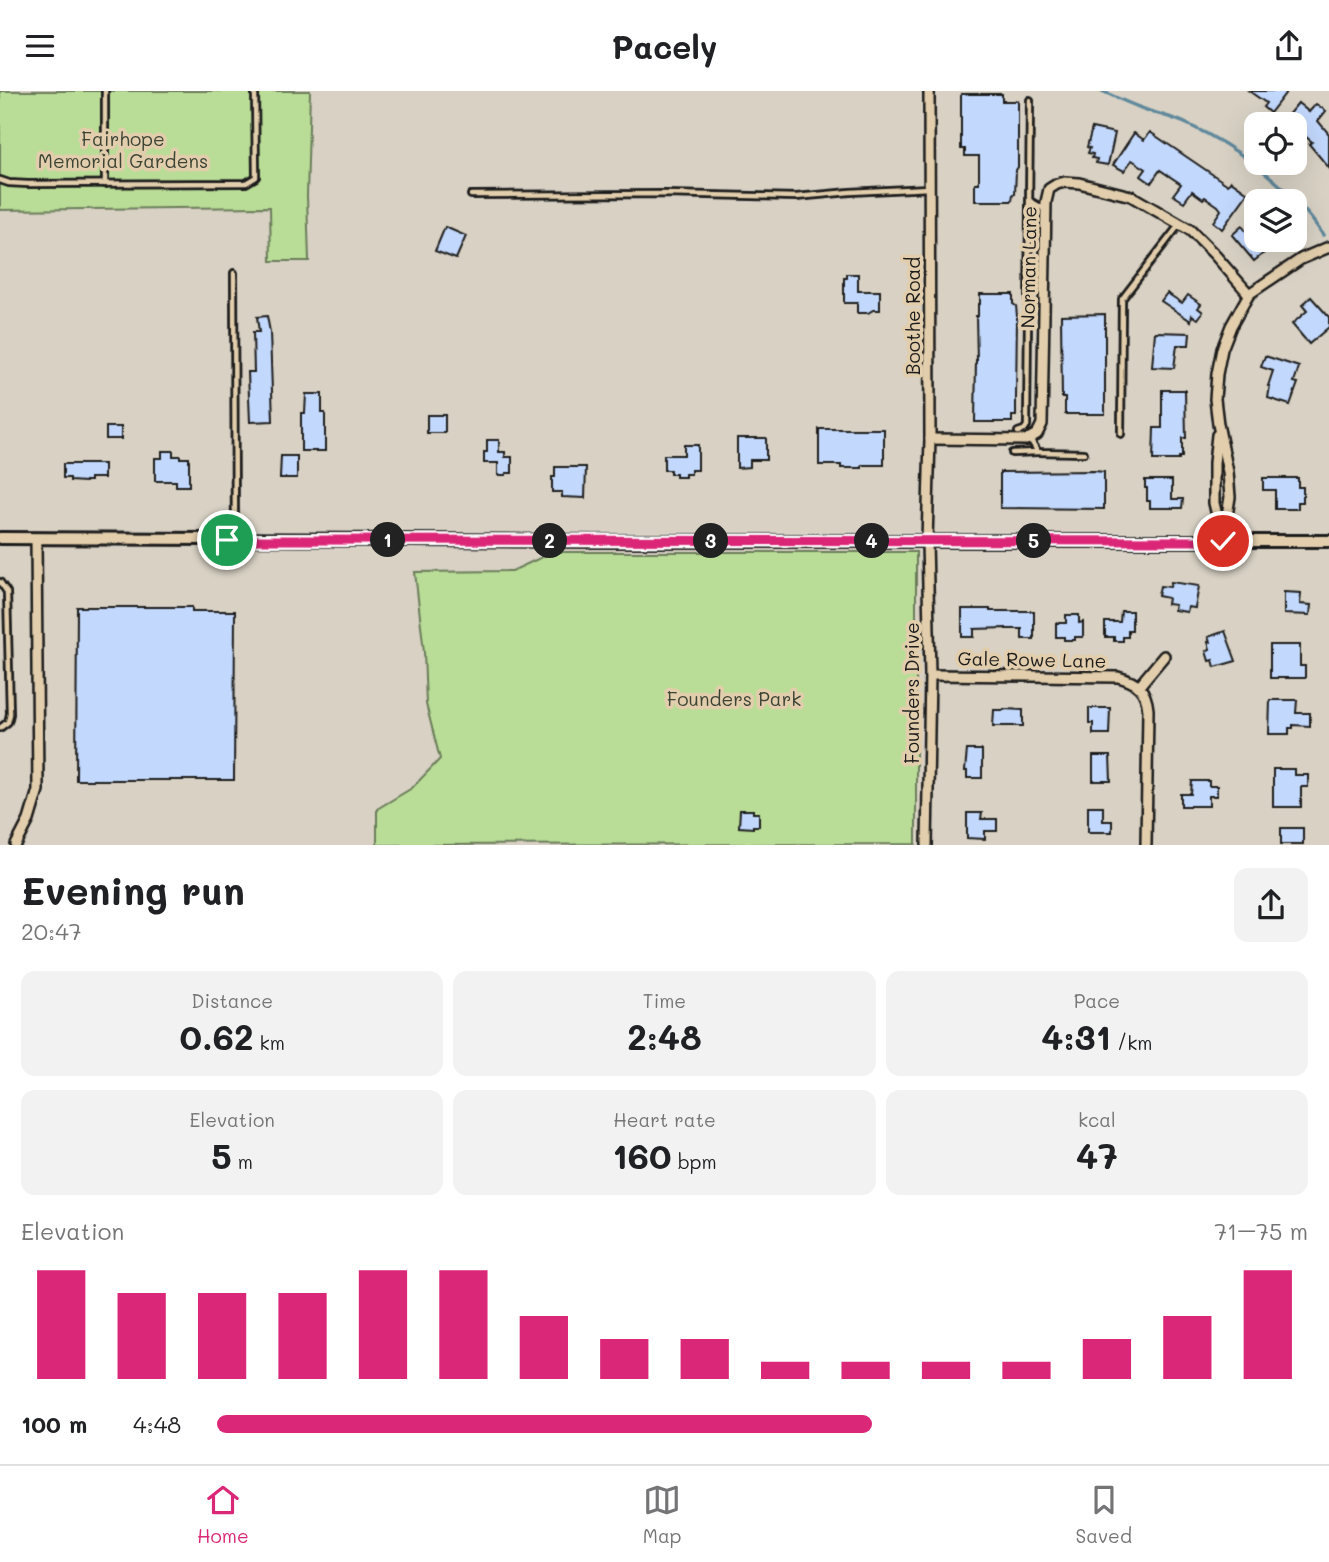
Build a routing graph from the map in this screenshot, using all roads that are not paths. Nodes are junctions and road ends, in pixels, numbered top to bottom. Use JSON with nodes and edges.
{"nodes":[{"id":1,"x":105,"y":91,"type":"edge"},
{"id":2,"x":255,"y":91,"type":"edge"},
{"id":3,"x":929,"y":91,"type":"edge"},
{"id":4,"x":1030,"y":100,"type":"dead end"},
{"id":5,"x":0,"y":180,"type":"edge"},
{"id":6,"x":106,"y":184,"type":"junction"},
{"id":7,"x":929,"y":188,"type":"junction"},
{"id":8,"x":471,"y":195,"type":"dead end"},
{"id":9,"x":1030,"y":201,"type":"junction"},
{"id":10,"x":1045,"y":210,"type":"junction"},
{"id":11,"x":1179,"y":224,"type":"junction"},
{"id":12,"x":1329,"y":247,"type":"edge"},
{"id":13,"x":234,"y":273,"type":"dead end"},
{"id":14,"x":1249,"y":294,"type":"junction"},
{"id":15,"x":1218,"y":424,"type":"junction"},
{"id":16,"x":1018,"y":432,"type":"dead end"},
{"id":17,"x":1122,"y":434,"type":"dead end"},
{"id":18,"x":1030,"y":438,"type":"junction"},
{"id":19,"x":930,"y":439,"type":"junction"},
{"id":20,"x":1038,"y":452,"type":"junction"},
{"id":21,"x":1012,"y":453,"type":"dead end"},
{"id":22,"x":1084,"y":453,"type":"dead end"},
{"id":23,"x":0,"y":538,"type":"edge"},
{"id":24,"x":36,"y":539,"type":"junction"},
{"id":25,"x":235,"y":540,"type":"junction"},
{"id":26,"x":927,"y":541,"type":"junction"},
{"id":27,"x":1223,"y":541,"type":"junction"},
{"id":28,"x":1329,"y":541,"type":"edge"},
{"id":29,"x":0,"y":582,"type":"edge"},
{"id":30,"x":1164,"y":656,"type":"dead end"},
{"id":31,"x":930,"y":675,"type":"junction"},
{"id":32,"x":1139,"y":687,"type":"junction"},
{"id":33,"x":0,"y":692,"type":"edge"},
{"id":34,"x":9,"y":692,"type":"junction"},
{"id":35,"x":0,"y":728,"type":"edge"},
{"id":36,"x":16,"y":845,"type":"edge"},
{"id":37,"x":927,"y":845,"type":"edge"},
{"id":38,"x":1146,"y":845,"type":"edge"}],
"edges":[{"from":1,"to":6,"type":"lane"},
{"from":2,"to":6,"type":"lane"},
{"from":3,"to":7,"type":"street","name":"Boothe Road"},
{"from":4,"to":9,"type":"lane"},
{"from":5,"to":6,"type":"lane"},
{"from":7,"to":8,"type":"lane"},
{"from":7,"to":19,"type":"street","name":"Boothe Road"},
{"from":9,"to":10,"type":"lane"},
{"from":9,"to":16,"type":"lane"},
{"from":10,"to":11,"type":"street","name":"Norman Lane"},
{"from":10,"to":18,"type":"street","name":"Norman Lane"},
{"from":11,"to":14,"type":"street","name":"Norman Lane"},
{"from":11,"to":17,"type":"lane"},
{"from":12,"to":14,"type":"street"},
{"from":13,"to":25,"type":"lane"},
{"from":14,"to":15,"type":"street"},
{"from":15,"to":27,"type":"street"},
{"from":15,"to":27,"type":"street"},
{"from":18,"to":19,"type":"street"},
{"from":18,"to":20,"type":"lane"},
{"from":19,"to":26,"type":"street","name":"Boothe Road"},
{"from":20,"to":21,"type":"lane"},
{"from":20,"to":22,"type":"lane"},
{"from":23,"to":24,"type":"street"},
{"from":24,"to":25,"type":"street"},
{"from":24,"to":36,"type":"street"},
{"from":25,"to":26,"type":"street"},
{"from":26,"to":27,"type":"street"},
{"from":26,"to":31,"type":"street","name":"Founders Drive"},
{"from":27,"to":28,"type":"street"},
{"from":29,"to":34,"type":"lane"},
{"from":30,"to":32,"type":"street"},
{"from":31,"to":32,"type":"street","name":"Gale Rowe Lane"},
{"from":31,"to":37,"type":"street","name":"Founders Drive"},
{"from":32,"to":38,"type":"street"},
{"from":33,"to":34,"type":"lane"},
{"from":34,"to":35,"type":"lane"}]}
